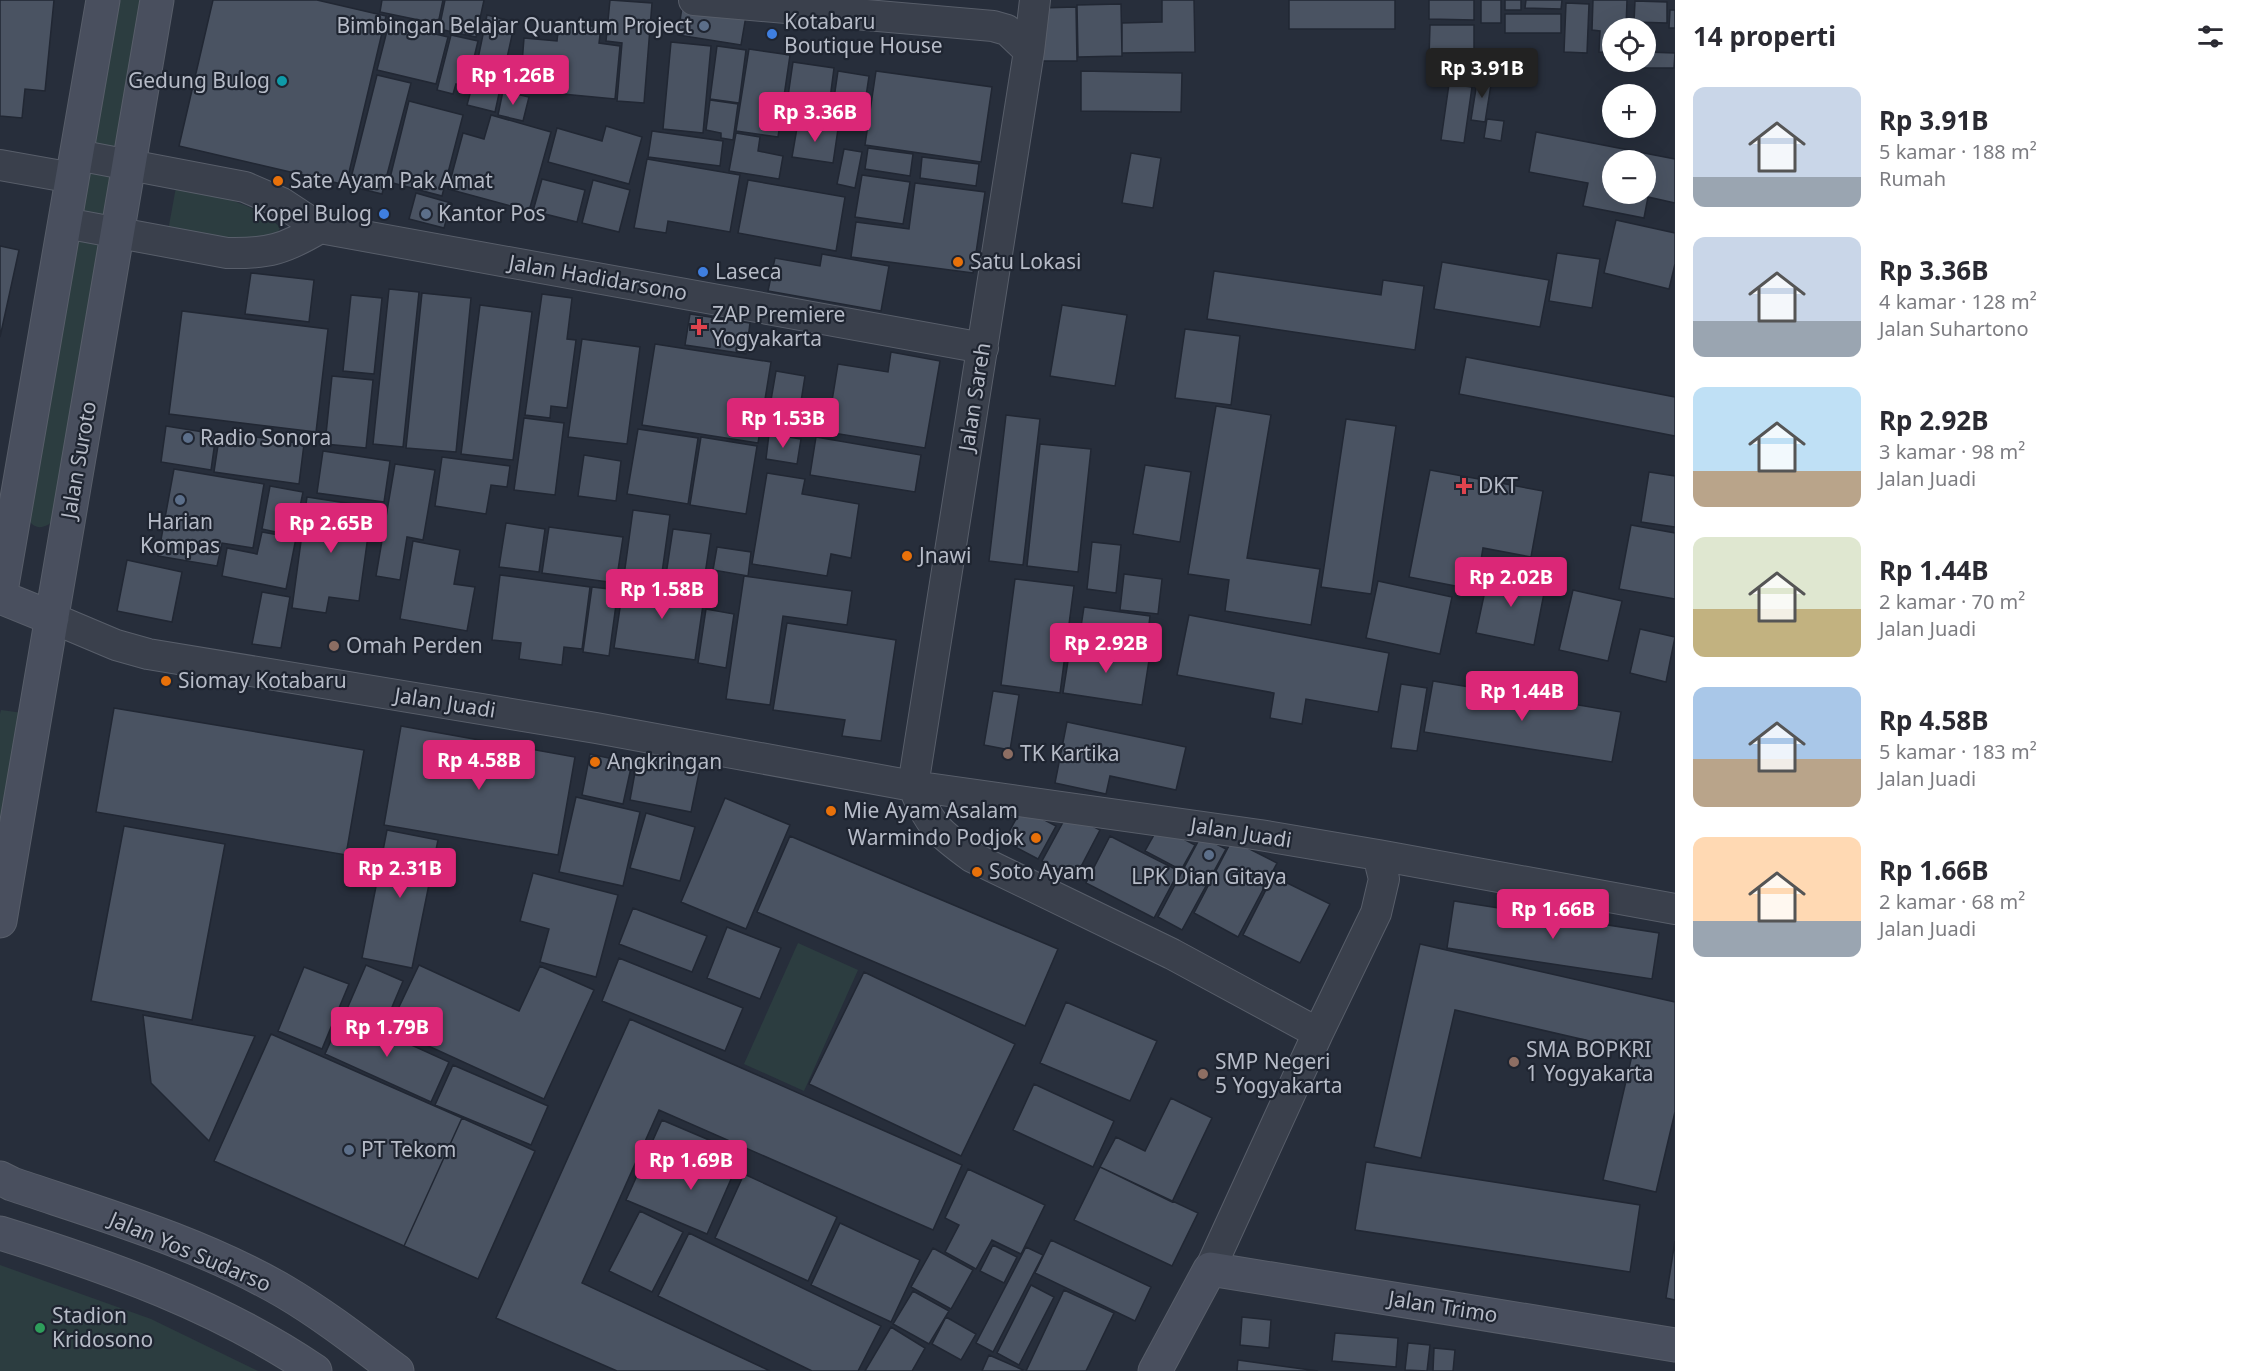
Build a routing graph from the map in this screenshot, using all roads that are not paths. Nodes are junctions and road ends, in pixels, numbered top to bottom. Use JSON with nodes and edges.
{"nodes":[{"id":1,"x":103,"y":0,"type":"edge"},
{"id":2,"x":157,"y":0,"type":"edge"},
{"id":3,"x":694,"y":0,"type":"edge"},
{"id":4,"x":1035,"y":0,"type":"edge"},
{"id":5,"x":1029,"y":51,"type":"junction"},
{"id":6,"x":0,"y":165,"type":"edge"},
{"id":7,"x":128,"y":165,"type":"junction"},
{"id":8,"x":75,"y":166,"type":"junction"},
{"id":9,"x":65,"y":223,"type":"junction"},
{"id":10,"x":320,"y":228,"type":"junction"},
{"id":11,"x":117,"y":232,"type":"junction"},
{"id":12,"x":983,"y":348,"type":"junction"},
{"id":13,"x":0,"y":597,"type":"edge"},
{"id":14,"x":52,"y":618,"type":"junction"},
{"id":15,"x":913,"y":786,"type":"junction"},
{"id":16,"x":1378,"y":855,"type":"junction"},
{"id":17,"x":1675,"y":909,"type":"edge"},
{"id":18,"x":0,"y":921,"type":"edge"},
{"id":19,"x":1318,"y":1033,"type":"junction"},
{"id":20,"x":0,"y":1178,"type":"edge"},
{"id":21,"x":3,"y":1233,"type":"edge"},
{"id":22,"x":1210,"y":1269,"type":"junction"},
{"id":23,"x":1675,"y":1345,"type":"edge"},
{"id":24,"x":315,"y":1371,"type":"edge"},
{"id":25,"x":397,"y":1371,"type":"edge"},
{"id":26,"x":1155,"y":1371,"type":"edge"}],
"edges":[{"from":1,"to":8,"type":"main road"},
{"from":2,"to":7,"type":"main road","name":"Jalan Suroto"},
{"from":3,"to":5,"type":"street"},
{"from":4,"to":5,"type":"street","name":"Jalan Sareh"},
{"from":5,"to":12,"type":"street","name":"Jalan Sareh"},
{"from":6,"to":8,"type":"street","name":"Jalan Hadidarsono"},
{"from":7,"to":8,"type":"street","name":"Jalan Hadidarsono"},
{"from":7,"to":10,"type":"street","name":"Jalan Hadidarsono"},
{"from":7,"to":11,"type":"main road","name":"Jalan Suroto"},
{"from":8,"to":9,"type":"main road"},
{"from":9,"to":11,"type":"street"},
{"from":9,"to":13,"type":"main road"},
{"from":10,"to":11,"type":"street"},
{"from":10,"to":12,"type":"street","name":"Jalan Hadidarsono"},
{"from":11,"to":14,"type":"main road","name":"Jalan Suroto"},
{"from":12,"to":15,"type":"street","name":"Jalan Sareh"},
{"from":13,"to":14,"type":"main road"},
{"from":14,"to":15,"type":"street","name":"Jalan Juadi"},
{"from":14,"to":18,"type":"main road","name":"Jalan Suroto"},
{"from":15,"to":16,"type":"street","name":"Jalan Juadi"},
{"from":15,"to":19,"type":"street"},
{"from":16,"to":17,"type":"street","name":"Jalan Juadi"},
{"from":16,"to":19,"type":"street"},
{"from":19,"to":22,"type":"street"},
{"from":20,"to":25,"type":"main road","name":"Jalan Yos Sudarso"},
{"from":21,"to":24,"type":"main road"},
{"from":22,"to":23,"type":"main road","name":"Jalan Trimo"},
{"from":22,"to":26,"type":"main road"}]}
